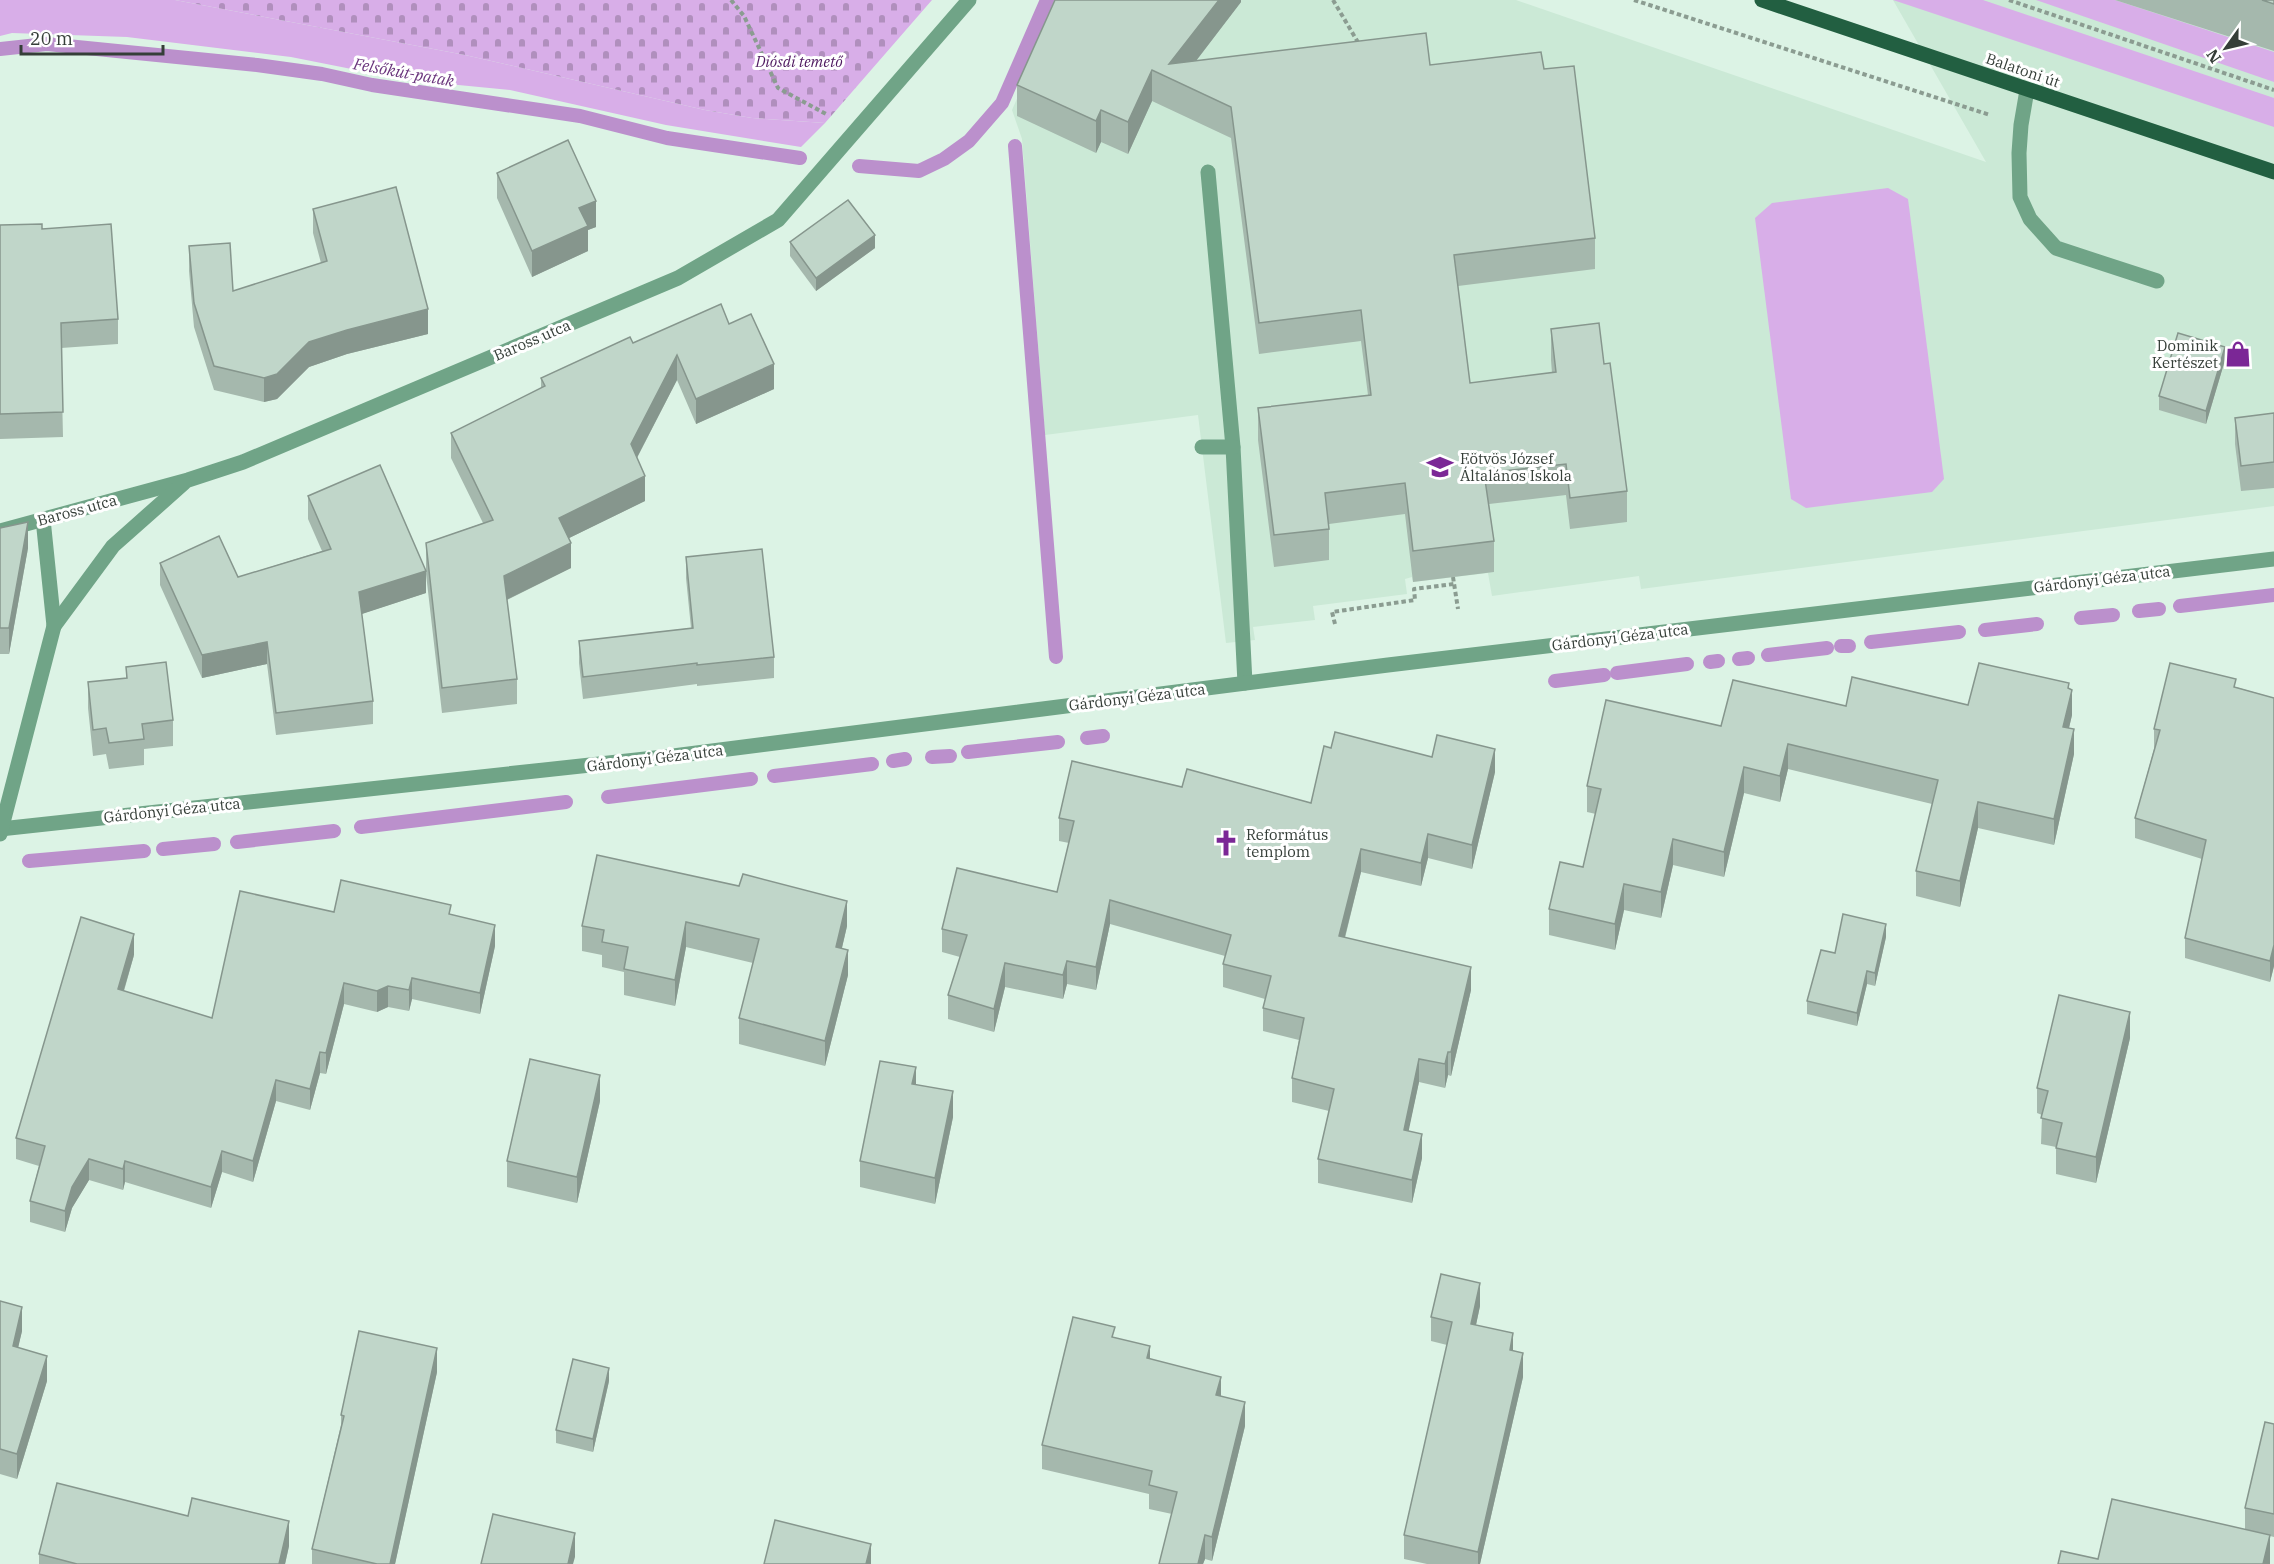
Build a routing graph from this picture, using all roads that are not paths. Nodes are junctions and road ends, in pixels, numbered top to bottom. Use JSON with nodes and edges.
{"nodes":[{"id":1,"x":969,"y":0,"type":"edge"},
{"id":2,"x":1762,"y":0,"type":"edge"},
{"id":3,"x":2027,"y":90,"type":"junction"},
{"id":4,"x":1208,"y":172,"type":"dead end"},
{"id":5,"x":2274,"y":172,"type":"edge"},
{"id":6,"x":2157,"y":281,"type":"dead end"},
{"id":7,"x":1202,"y":447,"type":"dead end"},
{"id":8,"x":1233,"y":447,"type":"junction"},
{"id":9,"x":188,"y":480,"type":"junction"},
{"id":10,"x":44,"y":519,"type":"junction"},
{"id":11,"x":0,"y":531,"type":"edge"},
{"id":12,"x":2274,"y":559,"type":"edge"},
{"id":13,"x":54,"y":626,"type":"junction"},
{"id":14,"x":1245,"y":683,"type":"junction"},
{"id":15,"x":0,"y":830,"type":"edge"}],
"edges":[{"from":1,"to":9,"type":"street","name":"Baross utca"},
{"from":2,"to":3,"type":"main road","name":"Balatoni út"},
{"from":3,"to":5,"type":"main road","name":"Balatoni út"},
{"from":3,"to":6,"type":"street"},
{"from":4,"to":8,"type":"street"},
{"from":7,"to":8,"type":"street"},
{"from":8,"to":14,"type":"street"},
{"from":9,"to":10,"type":"street","name":"Baross utca"},
{"from":9,"to":13,"type":"street"},
{"from":10,"to":11,"type":"street","name":"Baross utca"},
{"from":10,"to":13,"type":"street"},
{"from":12,"to":14,"type":"street","name":"Gárdonyi Géza utca"},
{"from":13,"to":15,"type":"street"},
{"from":14,"to":15,"type":"street","name":"Gárdonyi Géza utca"}]}
